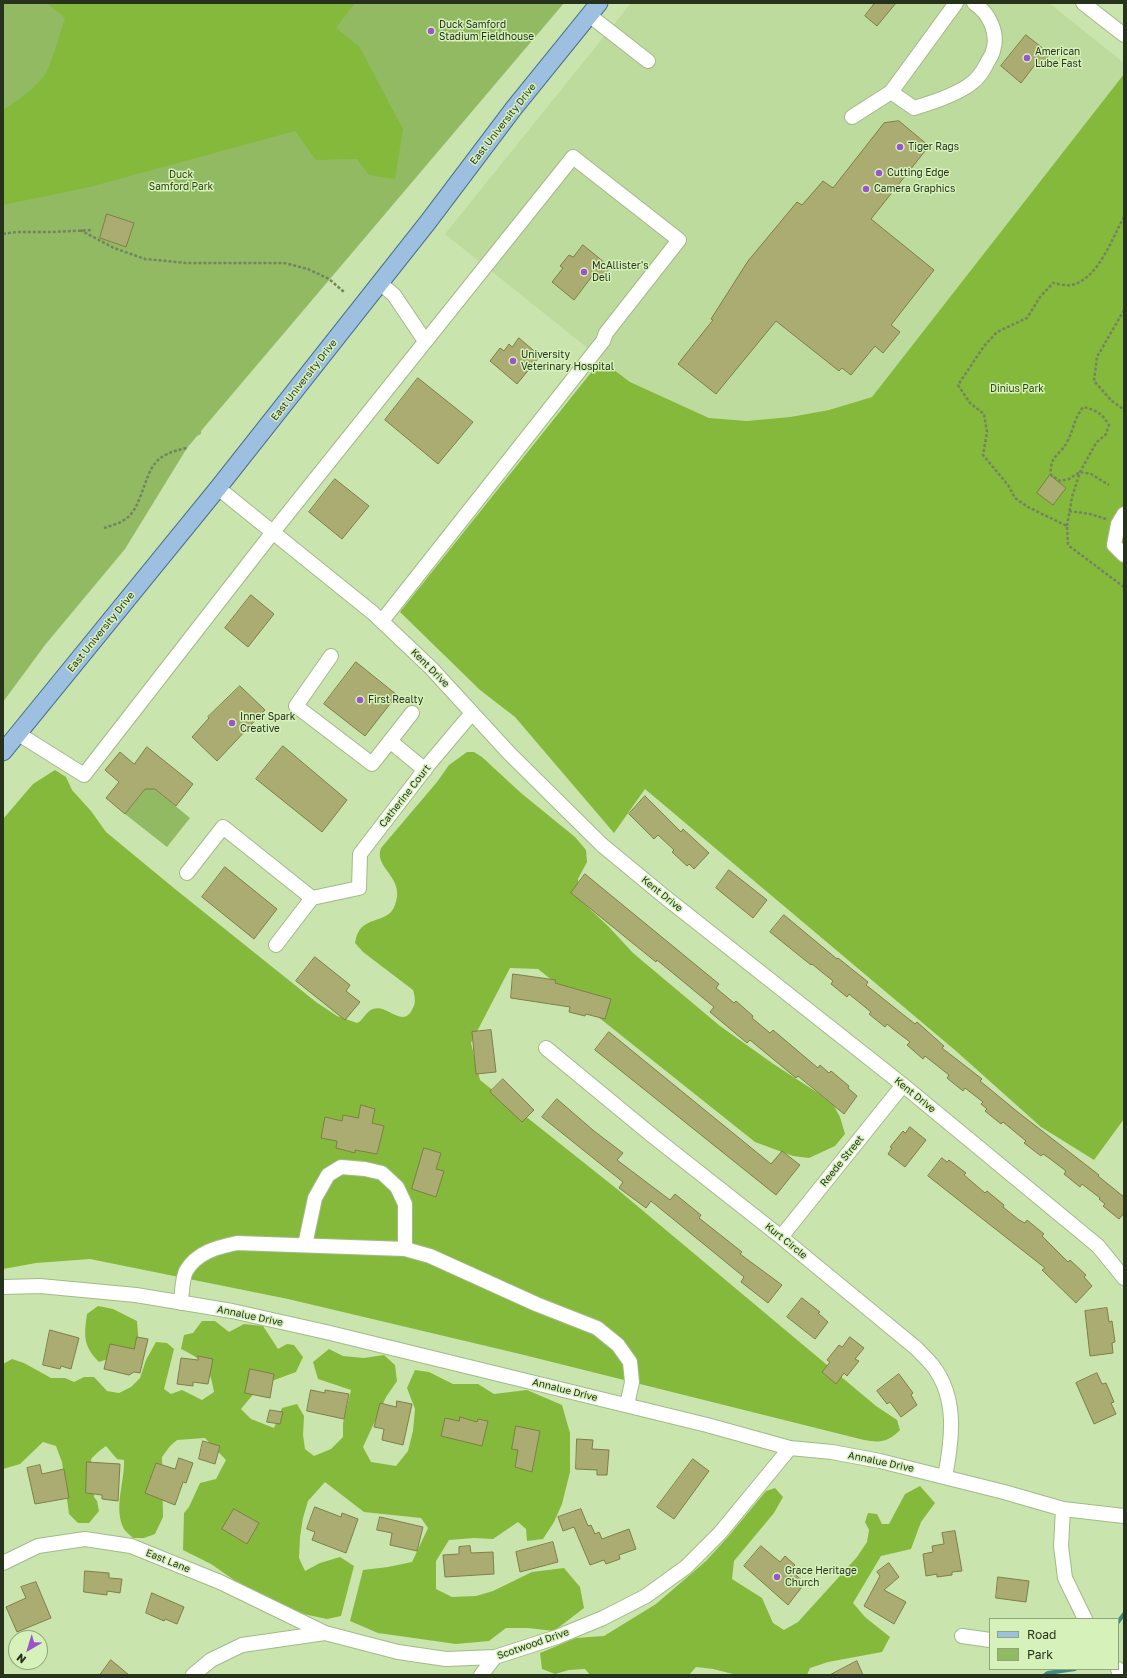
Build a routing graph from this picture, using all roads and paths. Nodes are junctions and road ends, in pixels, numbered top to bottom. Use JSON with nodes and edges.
{"nodes":[{"id":1,"x":956,"y":3,"type":"edge"},
{"id":2,"x":974,"y":3,"type":"edge"},
{"id":3,"x":1083,"y":3,"type":"edge"},
{"id":4,"x":594,"y":9,"type":"edge"},
{"id":5,"x":1124,"y":35,"type":"edge"},
{"id":6,"x":648,"y":60,"type":"dead end"},
{"id":7,"x":892,"y":92,"type":"junction"},
{"id":8,"x":852,"y":117,"type":"dead end"},
{"id":9,"x":1124,"y":217,"type":"edge"},
{"id":10,"x":80,"y":230,"type":"junction"},
{"id":11,"x":93,"y":230,"type":"dead end"},
{"id":12,"x":3,"y":234,"type":"edge"},
{"id":13,"x":380,"y":283,"type":"junction"},
{"id":14,"x":344,"y":292,"type":"dead end"},
{"id":15,"x":1124,"y":310,"type":"edge"},
{"id":16,"x":425,"y":341,"type":"junction"},
{"id":17,"x":1124,"y":410,"type":"edge"},
{"id":18,"x":187,"y":448,"type":"dead end"},
{"id":19,"x":1080,"y":472,"type":"junction"},
{"id":20,"x":1109,"y":485,"type":"dead end"},
{"id":21,"x":218,"y":488,"type":"junction"},
{"id":22,"x":1069,"y":510,"type":"junction"},
{"id":23,"x":1121,"y":519,"type":"edge"},
{"id":24,"x":1067,"y":526,"type":"junction"},
{"id":25,"x":104,"y":528,"type":"dead end"},
{"id":26,"x":272,"y":532,"type":"junction"},
{"id":27,"x":1124,"y":555,"type":"edge"},
{"id":28,"x":1124,"y":587,"type":"edge"},
{"id":29,"x":382,"y":621,"type":"junction"},
{"id":30,"x":331,"y":656,"type":"dead end"},
{"id":31,"x":412,"y":713,"type":"dead end"},
{"id":32,"x":472,"y":713,"type":"junction"},
{"id":33,"x":18,"y":733,"type":"junction"},
{"id":34,"x":390,"y":741,"type":"junction"},
{"id":35,"x":3,"y":752,"type":"edge"},
{"id":36,"x":425,"y":770,"type":"junction"},
{"id":37,"x":187,"y":874,"type":"dead end"},
{"id":38,"x":312,"y":898,"type":"junction"},
{"id":39,"x":276,"y":945,"type":"dead end"},
{"id":40,"x":546,"y":1048,"type":"dead end"},
{"id":41,"x":903,"y":1084,"type":"junction"},
{"id":42,"x":781,"y":1237,"type":"junction"},
{"id":43,"x":305,"y":1245,"type":"junction"},
{"id":44,"x":405,"y":1249,"type":"junction"},
{"id":45,"x":1124,"y":1278,"type":"edge"},
{"id":46,"x":3,"y":1287,"type":"edge"},
{"id":47,"x":180,"y":1303,"type":"junction"},
{"id":48,"x":627,"y":1405,"type":"junction"},
{"id":49,"x":790,"y":1448,"type":"junction"},
{"id":50,"x":945,"y":1477,"type":"junction"},
{"id":51,"x":1063,"y":1509,"type":"junction"},
{"id":52,"x":1124,"y":1516,"type":"edge"},
{"id":53,"x":3,"y":1563,"type":"edge"},
{"id":54,"x":1085,"y":1618,"type":"edge"},
{"id":55,"x":325,"y":1634,"type":"junction"},
{"id":56,"x":962,"y":1636,"type":"dead end"},
{"id":57,"x":989,"y":1640,"type":"edge"},
{"id":58,"x":495,"y":1657,"type":"junction"},
{"id":59,"x":193,"y":1675,"type":"edge"},
{"id":60,"x":481,"y":1675,"type":"edge"}],
"edges":[{"from":1,"to":7,"type":"street"},
{"from":2,"to":7,"type":"street"},
{"from":3,"to":5,"type":"street"},
{"from":4,"to":6,"type":"street"},
{"from":4,"to":13,"type":"main road","name":"East University Drive"},
{"from":7,"to":8,"type":"street"},
{"from":9,"to":24,"type":"path"},
{"from":10,"to":11,"type":"path"},
{"from":10,"to":12,"type":"path"},
{"from":10,"to":14,"type":"path"},
{"from":13,"to":16,"type":"street"},
{"from":13,"to":21,"type":"main road","name":"East University Drive"},
{"from":15,"to":17,"type":"path"},
{"from":16,"to":26,"type":"street"},
{"from":16,"to":29,"type":"street"},
{"from":18,"to":25,"type":"path"},
{"from":19,"to":19,"type":"path"},
{"from":19,"to":20,"type":"path"},
{"from":19,"to":22,"type":"path"},
{"from":21,"to":26,"type":"street","name":"Kent Drive"},
{"from":21,"to":33,"type":"main road","name":"East University Drive"},
{"from":22,"to":23,"type":"path"},
{"from":22,"to":24,"type":"path"},
{"from":23,"to":27,"type":"street"},
{"from":24,"to":28,"type":"path"},
{"from":26,"to":29,"type":"street","name":"Kent Drive"},
{"from":26,"to":33,"type":"street"},
{"from":29,"to":32,"type":"street","name":"Kent Drive"},
{"from":30,"to":34,"type":"street"},
{"from":31,"to":34,"type":"street"},
{"from":32,"to":36,"type":"street","name":"Catherine Court"},
{"from":32,"to":41,"type":"street","name":"Kent Drive"},
{"from":33,"to":35,"type":"main road","name":"East University Drive"},
{"from":34,"to":36,"type":"street"},
{"from":36,"to":38,"type":"street","name":"Catherine Court"},
{"from":37,"to":38,"type":"street"},
{"from":38,"to":39,"type":"street"},
{"from":40,"to":42,"type":"street","name":"Kurt Circle"},
{"from":41,"to":42,"type":"street","name":"Reede Street"},
{"from":41,"to":45,"type":"street","name":"Kent Drive"},
{"from":42,"to":50,"type":"street","name":"Kurt Circle"},
{"from":43,"to":44,"type":"street"},
{"from":43,"to":44,"type":"street"},
{"from":43,"to":47,"type":"street"},
{"from":44,"to":48,"type":"street"},
{"from":46,"to":47,"type":"street","name":"Annalue Drive"},
{"from":47,"to":48,"type":"street","name":"Annalue Drive"},
{"from":48,"to":49,"type":"street","name":"Annalue Drive"},
{"from":49,"to":50,"type":"street","name":"Annalue Drive"},
{"from":49,"to":58,"type":"street","name":"Scotwood Drive"},
{"from":50,"to":51,"type":"street","name":"Annalue Drive"},
{"from":51,"to":52,"type":"street","name":"Annalue Drive"},
{"from":51,"to":54,"type":"street"},
{"from":53,"to":55,"type":"street","name":"East Lane"},
{"from":55,"to":58,"type":"street","name":"Scotwood Drive"},
{"from":55,"to":59,"type":"street","name":"Scotwood Drive"},
{"from":56,"to":57,"type":"street"},
{"from":58,"to":60,"type":"street"}]}
